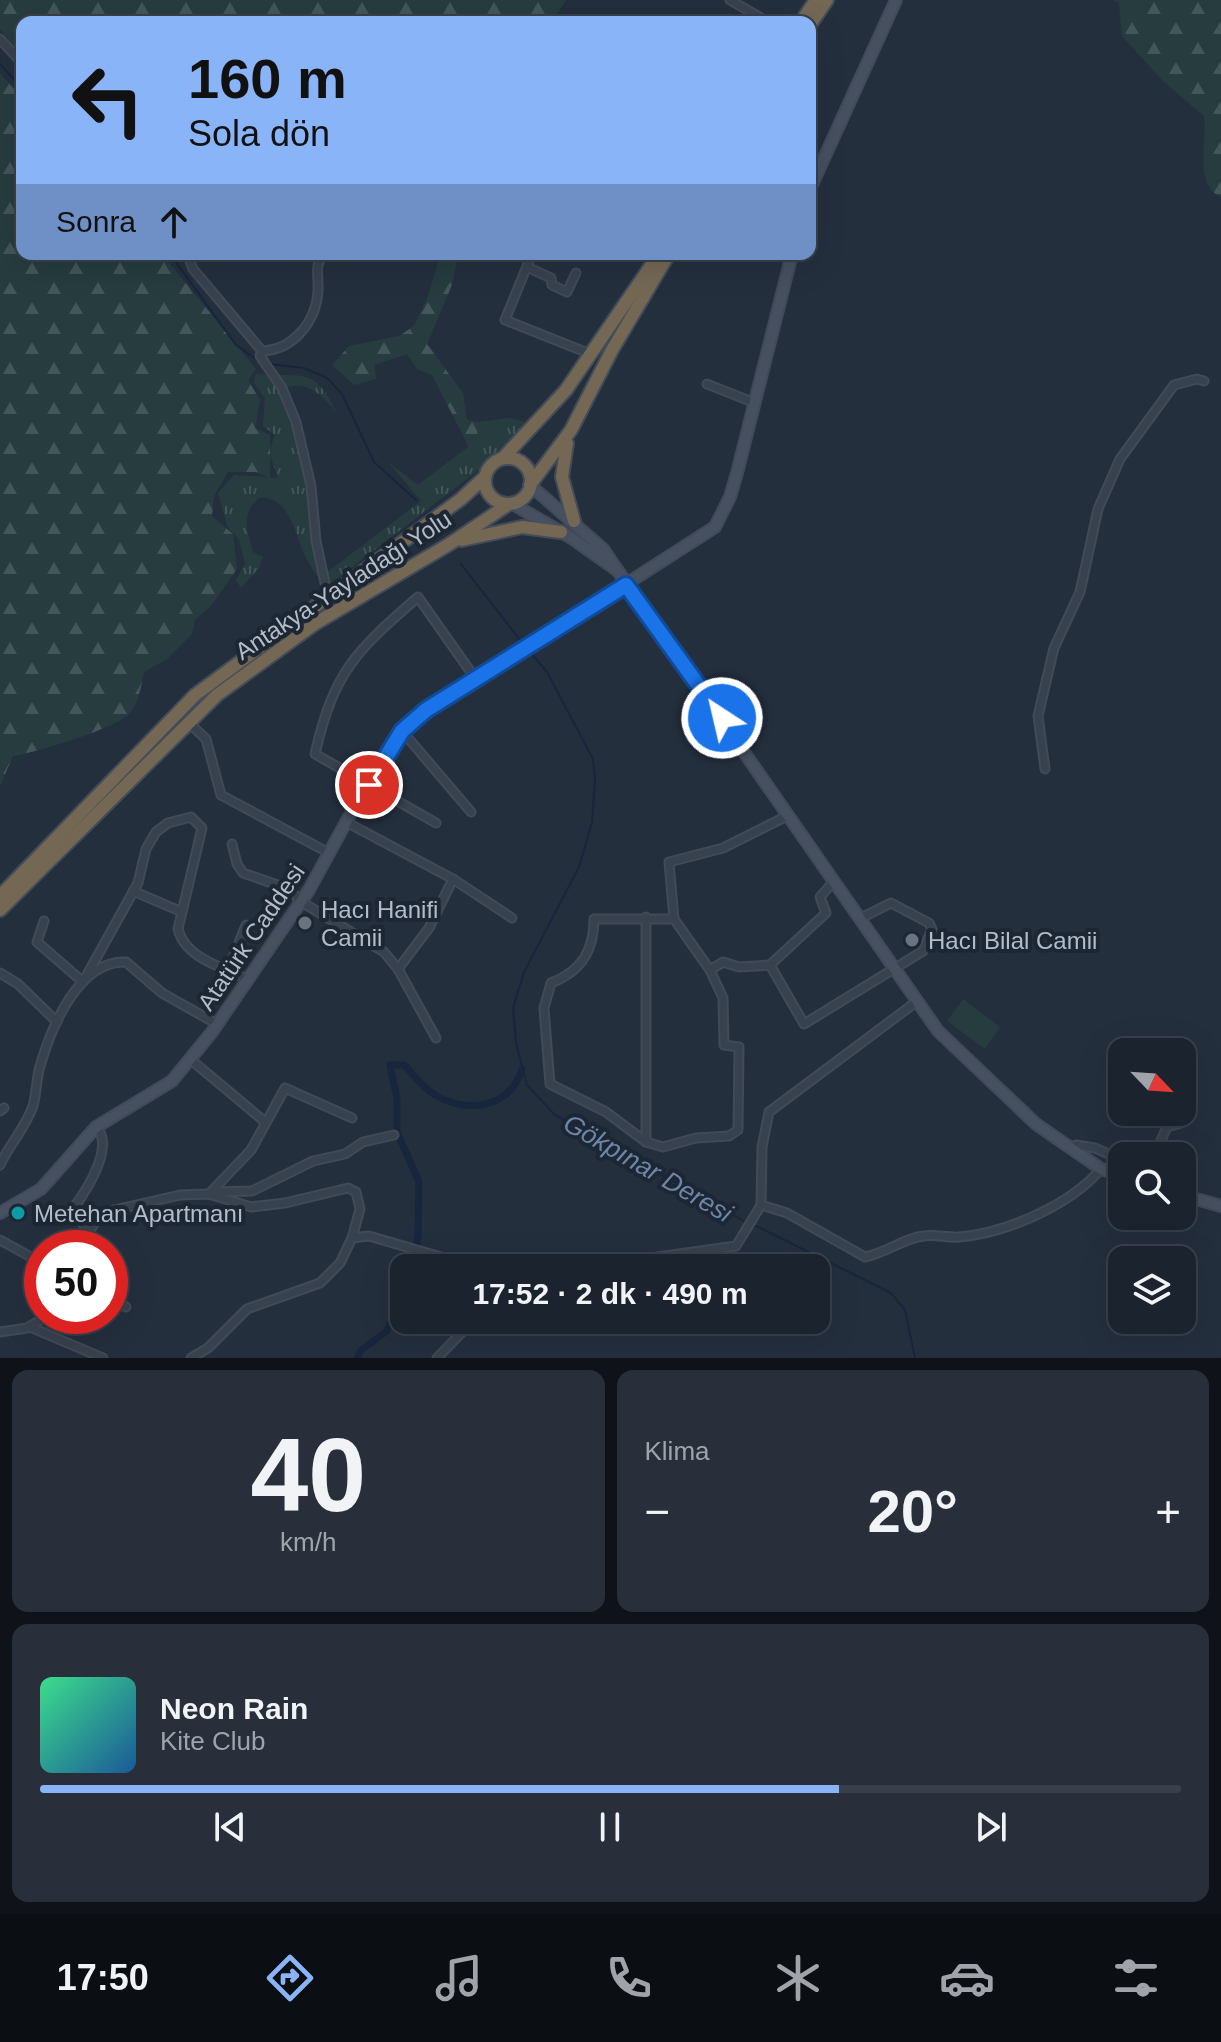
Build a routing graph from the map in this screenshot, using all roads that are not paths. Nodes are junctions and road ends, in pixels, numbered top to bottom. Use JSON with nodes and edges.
{"nodes":[{"id":1,"x":730,"y":0,"type":"edge"},
{"id":2,"x":896,"y":0,"type":"edge"},
{"id":3,"x":758,"y":16,"type":"edge"},
{"id":4,"x":0,"y":39,"type":"edge"},
{"id":5,"x":16,"y":56,"type":"edge"},
{"id":6,"x":816,"y":176,"type":"edge"},
{"id":7,"x":189,"y":260,"type":"edge"},
{"id":8,"x":320,"y":260,"type":"edge"},
{"id":9,"x":530,"y":260,"type":"edge"},
{"id":10,"x":655,"y":260,"type":"edge"},
{"id":11,"x":665,"y":260,"type":"edge"},
{"id":12,"x":791,"y":260,"type":"edge"},
{"id":13,"x":527,"y":267,"type":"junction"},
{"id":14,"x":576,"y":273,"type":"dead end"},
{"id":15,"x":261,"y":354,"type":"junction"},
{"id":16,"x":593,"y":355,"type":"junction"},
{"id":17,"x":1204,"y":381,"type":"dead end"},
{"id":18,"x":707,"y":384,"type":"dead end"},
{"id":19,"x":755,"y":403,"type":"junction"},
{"id":20,"x":571,"y":430,"type":"junction"},
{"id":21,"x":503,"y":458,"type":"junction"},
{"id":22,"x":485,"y":477,"type":"junction"},
{"id":23,"x":530,"y":485,"type":"junction"},
{"id":24,"x":510,"y":504,"type":"junction"},
{"id":25,"x":574,"y":521,"type":"junction"},
{"id":26,"x":561,"y":532,"type":"junction"},
{"id":27,"x":448,"y":545,"type":"junction"},
{"id":28,"x":618,"y":571,"type":"junction"},
{"id":29,"x":626,"y":585,"type":"junction"},
{"id":30,"x":328,"y":597,"type":"junction"},
{"id":31,"x":475,"y":678,"type":"junction"},
{"id":32,"x":187,"y":722,"type":"junction"},
{"id":33,"x":402,"y":731,"type":"junction"},
{"id":34,"x":1045,"y":769,"type":"dead end"},
{"id":35,"x":369,"y":785,"type":"junction"},
{"id":36,"x":471,"y":812,"type":"dead end"},
{"id":37,"x":789,"y":815,"type":"junction"},
{"id":38,"x":346,"y":822,"type":"junction"},
{"id":39,"x":436,"y":823,"type":"dead end"},
{"id":40,"x":232,"y":844,"type":"dead end"},
{"id":41,"x":329,"y":853,"type":"junction"},
{"id":42,"x":453,"y":879,"type":"junction"},
{"id":43,"x":834,"y":881,"type":"junction"},
{"id":44,"x":133,"y":891,"type":"junction"},
{"id":45,"x":0,"y":896,"type":"edge"},
{"id":46,"x":300,"y":901,"type":"junction"},
{"id":47,"x":0,"y":910,"type":"edge"},
{"id":48,"x":182,"y":912,"type":"junction"},
{"id":49,"x":646,"y":917,"type":"junction"},
{"id":50,"x":512,"y":918,"type":"dead end"},
{"id":51,"x":674,"y":919,"type":"junction"},
{"id":52,"x":859,"y":919,"type":"junction"},
{"id":53,"x":44,"y":921,"type":"dead end"},
{"id":54,"x":246,"y":925,"type":"dead end"},
{"id":55,"x":770,"y":965,"type":"junction"},
{"id":56,"x":890,"y":968,"type":"junction"},
{"id":57,"x":398,"y":969,"type":"junction"},
{"id":58,"x":228,"y":970,"type":"junction"},
{"id":59,"x":710,"y":970,"type":"junction"},
{"id":60,"x":0,"y":973,"type":"edge"},
{"id":61,"x":247,"y":979,"type":"junction"},
{"id":62,"x":83,"y":982,"type":"junction"},
{"id":63,"x":916,"y":1002,"type":"junction"},
{"id":64,"x":57,"y":1022,"type":"junction"},
{"id":65,"x":217,"y":1024,"type":"junction"},
{"id":66,"x":436,"y":1038,"type":"dead end"},
{"id":67,"x":190,"y":1059,"type":"junction"},
{"id":68,"x":352,"y":1118,"type":"dead end"},
{"id":69,"x":264,"y":1121,"type":"junction"},
{"id":70,"x":1170,"y":1126,"type":"edge"},
{"id":71,"x":96,"y":1127,"type":"junction"},
{"id":72,"x":394,"y":1135,"type":"dead end"},
{"id":73,"x":646,"y":1142,"type":"junction"},
{"id":74,"x":1160,"y":1142,"type":"edge"},
{"id":75,"x":1071,"y":1148,"type":"junction"},
{"id":76,"x":1108,"y":1154,"type":"edge"},
{"id":77,"x":0,"y":1165,"type":"edge"},
{"id":78,"x":1101,"y":1169,"type":"junction"},
{"id":79,"x":1108,"y":1171,"type":"edge"},
{"id":80,"x":210,"y":1193,"type":"junction"},
{"id":81,"x":1196,"y":1199,"type":"edge"},
{"id":82,"x":1221,"y":1206,"type":"edge"},
{"id":83,"x":758,"y":1207,"type":"junction"},
{"id":84,"x":0,"y":1213,"type":"edge"},
{"id":85,"x":86,"y":1230,"type":"edge"},
{"id":86,"x":89,"y":1230,"type":"edge"},
{"id":87,"x":352,"y":1238,"type":"junction"},
{"id":88,"x":0,"y":1240,"type":"edge"},
{"id":89,"x":24,"y":1253,"type":"edge"},
{"id":90,"x":430,"y":1254,"type":"edge"},
{"id":91,"x":679,"y":1254,"type":"edge"},
{"id":92,"x":24,"y":1328,"type":"edge"},
{"id":93,"x":0,"y":1332,"type":"edge"},
{"id":94,"x":46,"y":1334,"type":"edge"},
{"id":95,"x":460,"y":1334,"type":"edge"},
{"id":96,"x":103,"y":1358,"type":"edge"},
{"id":97,"x":191,"y":1358,"type":"edge"},
{"id":98,"x":437,"y":1358,"type":"edge"}],
"edges":[{"from":1,"to":3,"type":"street"},
{"from":2,"to":6,"type":"main road"},
{"from":4,"to":5,"type":"street"},
{"from":7,"to":15,"type":"street"},
{"from":8,"to":15,"type":"street"},
{"from":9,"to":13,"type":"street"},
{"from":10,"to":16,"type":"highway"},
{"from":11,"to":20,"type":"highway"},
{"from":12,"to":19,"type":"main road","name":"Atatürk Caddesi"},
{"from":13,"to":14,"type":"street"},
{"from":13,"to":16,"type":"street"},
{"from":15,"to":30,"type":"street"},
{"from":16,"to":21,"type":"highway"},
{"from":17,"to":34,"type":"street"},
{"from":18,"to":19,"type":"street"},
{"from":19,"to":29,"type":"main road","name":"Atatürk Caddesi"},
{"from":20,"to":23,"type":"highway"},
{"from":20,"to":25,"type":"highway"},
{"from":21,"to":22,"type":"highway"},
{"from":21,"to":23,"type":"highway"},
{"from":22,"to":24,"type":"highway"},
{"from":22,"to":30,"type":"highway","name":"Antakya-Yayladağı Yolu"},
{"from":23,"to":24,"type":"highway"},
{"from":23,"to":25,"type":"main road"},
{"from":24,"to":26,"type":"main road"},
{"from":24,"to":27,"type":"highway","name":"Antakya-Yayladağı Yolu"},
{"from":25,"to":28,"type":"main road"},
{"from":26,"to":27,"type":"highway"},
{"from":26,"to":28,"type":"main road"},
{"from":27,"to":32,"type":"highway","name":"Antakya-Yayladağı Yolu"},
{"from":28,"to":29,"type":"main road"},
{"from":29,"to":31,"type":"main road","name":"Atatürk Caddesi"},
{"from":29,"to":37,"type":"main road"},
{"from":30,"to":45,"type":"highway","name":"Antakya-Yayladağı Yolu"},
{"from":31,"to":33,"type":"main road","name":"Atatürk Caddesi"},
{"from":31,"to":35,"type":"street"},
{"from":32,"to":41,"type":"street"},
{"from":32,"to":47,"type":"highway","name":"Antakya-Yayladağı Yolu"},
{"from":33,"to":35,"type":"main road","name":"Atatürk Caddesi"},
{"from":33,"to":36,"type":"street"},
{"from":35,"to":38,"type":"main road","name":"Atatürk Caddesi"},
{"from":35,"to":39,"type":"street"},
{"from":37,"to":43,"type":"main road"},
{"from":37,"to":51,"type":"street"},
{"from":38,"to":41,"type":"main road","name":"Atatürk Caddesi"},
{"from":38,"to":42,"type":"street"},
{"from":40,"to":46,"type":"street"},
{"from":41,"to":46,"type":"main road","name":"Atatürk Caddesi"},
{"from":42,"to":50,"type":"street"},
{"from":42,"to":57,"type":"street"},
{"from":43,"to":52,"type":"main road"},
{"from":43,"to":55,"type":"street"},
{"from":44,"to":48,"type":"street"},
{"from":44,"to":48,"type":"street"},
{"from":44,"to":62,"type":"street"},
{"from":46,"to":57,"type":"street"},
{"from":46,"to":61,"type":"main road","name":"Atatürk Caddesi"},
{"from":48,"to":58,"type":"street"},
{"from":49,"to":51,"type":"street"},
{"from":49,"to":73,"type":"street"},
{"from":49,"to":73,"type":"street"},
{"from":51,"to":59,"type":"street"},
{"from":52,"to":56,"type":"main road"},
{"from":52,"to":56,"type":"street"},
{"from":53,"to":62,"type":"street"},
{"from":54,"to":58,"type":"street"},
{"from":55,"to":56,"type":"street"},
{"from":55,"to":59,"type":"street"},
{"from":56,"to":63,"type":"main road"},
{"from":57,"to":66,"type":"street"},
{"from":58,"to":61,"type":"street"},
{"from":59,"to":73,"type":"street"},
{"from":60,"to":64,"type":"street"},
{"from":61,"to":65,"type":"main road","name":"Atatürk Caddesi"},
{"from":62,"to":64,"type":"street"},
{"from":62,"to":65,"type":"street"},
{"from":63,"to":75,"type":"main road"},
{"from":63,"to":83,"type":"street"},
{"from":64,"to":77,"type":"street"},
{"from":65,"to":67,"type":"main road","name":"Atatürk Caddesi"},
{"from":67,"to":69,"type":"street"},
{"from":67,"to":71,"type":"main road","name":"Atatürk Caddesi"},
{"from":68,"to":69,"type":"street"},
{"from":69,"to":80,"type":"street"},
{"from":70,"to":74,"type":"street"},
{"from":71,"to":84,"type":"main road","name":"Atatürk Caddesi"},
{"from":71,"to":85,"type":"street"},
{"from":72,"to":80,"type":"street"},
{"from":75,"to":76,"type":"street"},
{"from":75,"to":78,"type":"main road"},
{"from":78,"to":79,"type":"main road"},
{"from":78,"to":83,"type":"street"},
{"from":80,"to":86,"type":"street"},
{"from":80,"to":87,"type":"street"},
{"from":81,"to":82,"type":"main road"},
{"from":83,"to":91,"type":"street"},
{"from":87,"to":90,"type":"street"},
{"from":87,"to":97,"type":"street"},
{"from":88,"to":89,"type":"street"},
{"from":92,"to":93,"type":"street"},
{"from":94,"to":96,"type":"street"},
{"from":95,"to":98,"type":"street"}]}
